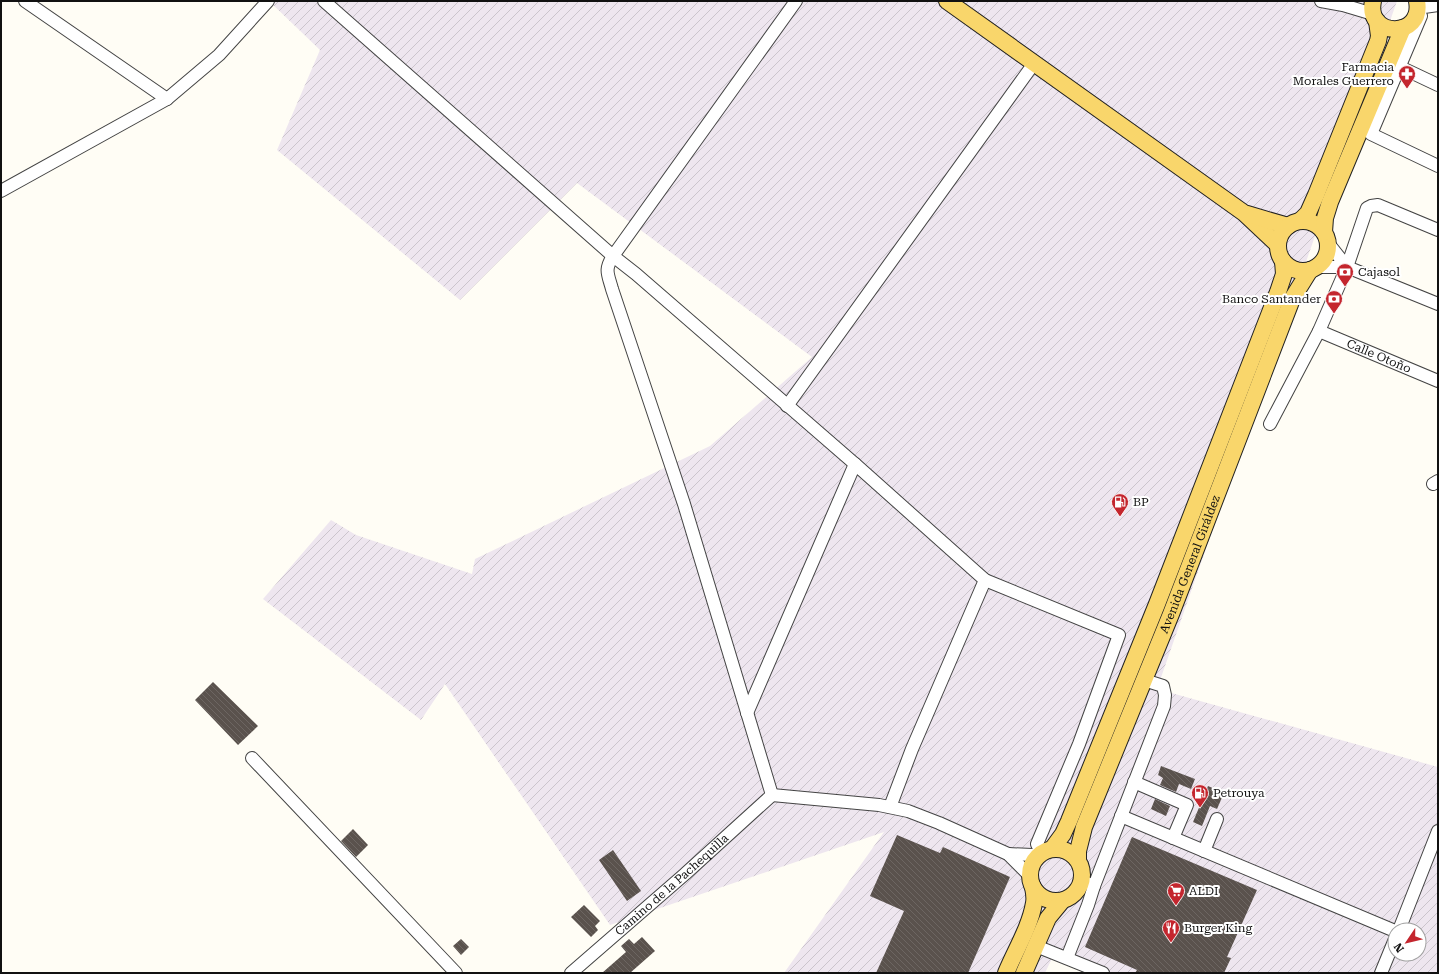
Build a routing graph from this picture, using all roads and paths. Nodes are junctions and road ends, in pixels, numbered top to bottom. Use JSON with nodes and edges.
{"nodes":[{"id":1,"x":25,"y":1,"type":"edge"},
{"id":2,"x":268,"y":1,"type":"edge"},
{"id":3,"x":324,"y":1,"type":"edge"},
{"id":4,"x":796,"y":1,"type":"edge"},
{"id":5,"x":947,"y":1,"type":"edge"},
{"id":6,"x":1322,"y":1,"type":"edge"},
{"id":7,"x":1348,"y":3,"type":"edge"},
{"id":8,"x":1420,"y":4,"type":"edge"},
{"id":9,"x":1438,"y":5,"type":"edge"},
{"id":10,"x":1374,"y":12,"type":"edge"},
{"id":11,"x":1404,"y":28,"type":"junction"},
{"id":12,"x":1035,"y":62,"type":"junction"},
{"id":13,"x":1400,"y":67,"type":"junction"},
{"id":14,"x":1438,"y":85,"type":"edge"},
{"id":15,"x":166,"y":100,"type":"junction"},
{"id":16,"x":1438,"y":166,"type":"edge"},
{"id":17,"x":1,"y":191,"type":"edge"},
{"id":18,"x":1244,"y":213,"type":"junction"},
{"id":19,"x":1294,"y":224,"type":"junction"},
{"id":20,"x":1438,"y":230,"type":"edge"},
{"id":21,"x":1326,"y":238,"type":"junction"},
{"id":22,"x":1278,"y":245,"type":"junction"},
{"id":23,"x":613,"y":256,"type":"junction"},
{"id":24,"x":1283,"y":261,"type":"junction"},
{"id":25,"x":1346,"y":267,"type":"junction"},
{"id":26,"x":1313,"y":269,"type":"junction"},
{"id":27,"x":1438,"y":304,"type":"edge"},
{"id":28,"x":1319,"y":331,"type":"junction"},
{"id":29,"x":1438,"y":381,"type":"edge"},
{"id":30,"x":787,"y":406,"type":"junction"},
{"id":31,"x":1270,"y":424,"type":"dead end"},
{"id":32,"x":855,"y":464,"type":"junction"},
{"id":33,"x":986,"y":580,"type":"junction"},
{"id":34,"x":1144,"y":680,"type":"junction"},
{"id":35,"x":747,"y":713,"type":"junction"},
{"id":36,"x":252,"y":758,"type":"dead end"},
{"id":37,"x":1134,"y":782,"type":"junction"},
{"id":38,"x":772,"y":795,"type":"junction"},
{"id":39,"x":890,"y":807,"type":"junction"},
{"id":40,"x":1121,"y":816,"type":"junction"},
{"id":41,"x":1217,"y":819,"type":"dead end"},
{"id":42,"x":1438,"y":831,"type":"edge"},
{"id":43,"x":1173,"y":838,"type":"junction"},
{"id":44,"x":1204,"y":851,"type":"junction"},
{"id":45,"x":1039,"y":852,"type":"junction"},
{"id":46,"x":1008,"y":854,"type":"junction"},
{"id":47,"x":1078,"y":860,"type":"junction"},
{"id":48,"x":1032,"y":882,"type":"junction"},
{"id":49,"x":1088,"y":883,"type":"junction"},
{"id":50,"x":1062,"y":901,"type":"junction"},
{"id":51,"x":1402,"y":922,"type":"edge"},
{"id":52,"x":1387,"y":928,"type":"edge"},
{"id":53,"x":1036,"y":946,"type":"junction"},
{"id":54,"x":1067,"y":958,"type":"junction"},
{"id":55,"x":1387,"y":958,"type":"edge"},
{"id":56,"x":456,"y":973,"type":"edge"},
{"id":57,"x":571,"y":973,"type":"edge"},
{"id":58,"x":1006,"y":973,"type":"edge"},
{"id":59,"x":1024,"y":973,"type":"edge"},
{"id":60,"x":1103,"y":973,"type":"edge"},
{"id":61,"x":1381,"y":973,"type":"edge"}],
"edges":[{"from":1,"to":15,"type":"street"},
{"from":2,"to":15,"type":"street"},
{"from":3,"to":23,"type":"street"},
{"from":4,"to":23,"type":"street"},
{"from":5,"to":12,"type":"main road"},
{"from":6,"to":7,"type":"street"},
{"from":7,"to":10,"type":"street"},
{"from":8,"to":9,"type":"street"},
{"from":8,"to":11,"type":"main road"},
{"from":8,"to":13,"type":"street"},
{"from":10,"to":11,"type":"main road"},
{"from":10,"to":19,"type":"main road"},
{"from":11,"to":21,"type":"main road"},
{"from":12,"to":18,"type":"main road"},
{"from":12,"to":30,"type":"street"},
{"from":13,"to":14,"type":"street"},
{"from":13,"to":16,"type":"street"},
{"from":15,"to":17,"type":"street"},
{"from":18,"to":19,"type":"main road"},
{"from":18,"to":22,"type":"main road"},
{"from":19,"to":21,"type":"main road"},
{"from":19,"to":22,"type":"main road"},
{"from":20,"to":25,"type":"street"},
{"from":21,"to":25,"type":"street"},
{"from":21,"to":26,"type":"main road"},
{"from":22,"to":24,"type":"main road"},
{"from":23,"to":30,"type":"street"},
{"from":23,"to":35,"type":"street"},
{"from":24,"to":26,"type":"main road"},
{"from":24,"to":45,"type":"main road","name":"Avenida General Giráldez"},
{"from":25,"to":26,"type":"street"},
{"from":25,"to":27,"type":"street"},
{"from":25,"to":28,"type":"street"},
{"from":26,"to":34,"type":"main road","name":"Avenida General Giráldez"},
{"from":28,"to":29,"type":"street","name":"Calle Otoño"},
{"from":28,"to":31,"type":"street"},
{"from":30,"to":32,"type":"street"},
{"from":32,"to":33,"type":"street"},
{"from":32,"to":35,"type":"street"},
{"from":33,"to":39,"type":"street"},
{"from":33,"to":45,"type":"street"},
{"from":34,"to":37,"type":"street"},
{"from":34,"to":47,"type":"main road","name":"Avenida General Giráldez"},
{"from":35,"to":38,"type":"street"},
{"from":36,"to":56,"type":"street"},
{"from":37,"to":40,"type":"street"},
{"from":37,"to":43,"type":"street"},
{"from":38,"to":39,"type":"street"},
{"from":38,"to":57,"type":"street","name":"Camino de la Pachequilla"},
{"from":39,"to":46,"type":"street"},
{"from":40,"to":43,"type":"street"},
{"from":40,"to":49,"type":"street"},
{"from":41,"to":44,"type":"street"},
{"from":42,"to":51,"type":"street"},
{"from":43,"to":44,"type":"street"},
{"from":44,"to":52,"type":"street"},
{"from":45,"to":46,"type":"street"},
{"from":45,"to":47,"type":"main road"},
{"from":45,"to":48,"type":"main road"},
{"from":46,"to":48,"type":"street"},
{"from":47,"to":49,"type":"main road"},
{"from":48,"to":50,"type":"main road"},
{"from":48,"to":58,"type":"main road"},
{"from":49,"to":50,"type":"main road"},
{"from":49,"to":54,"type":"street"},
{"from":50,"to":53,"type":"main road"},
{"from":53,"to":54,"type":"street"},
{"from":53,"to":59,"type":"main road"},
{"from":54,"to":60,"type":"street"},
{"from":55,"to":61,"type":"street"}]}
